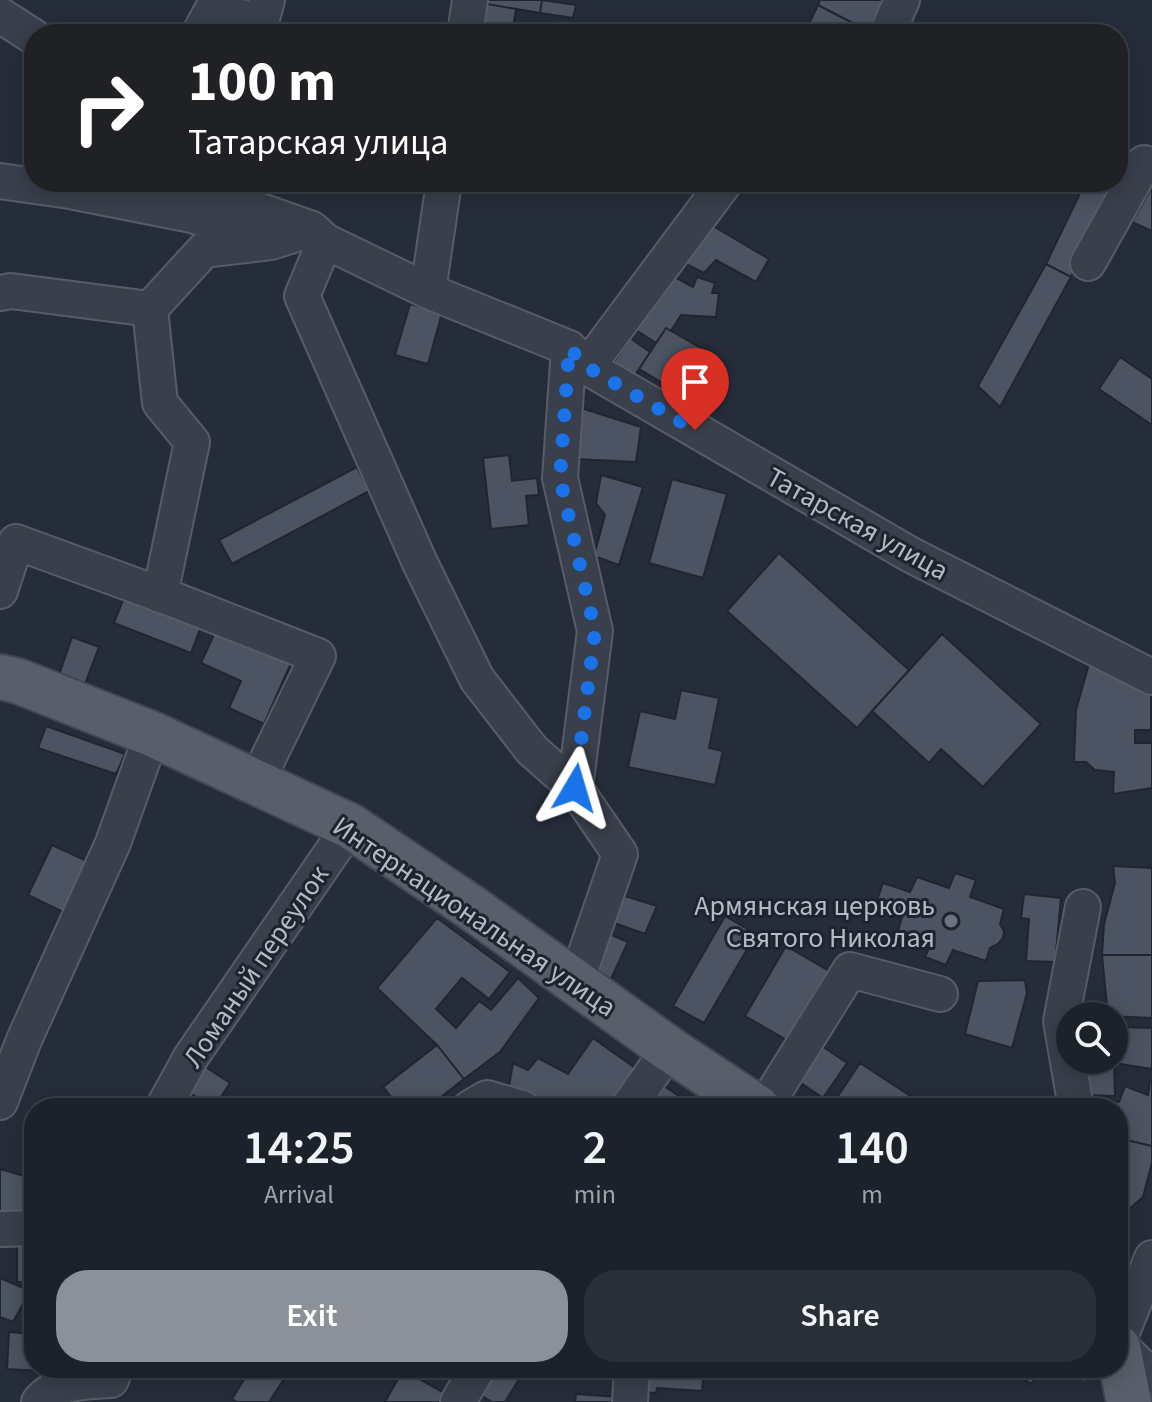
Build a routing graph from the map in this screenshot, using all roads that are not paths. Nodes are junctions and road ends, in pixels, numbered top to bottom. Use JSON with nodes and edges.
{"nodes":[{"id":1,"x":267,"y":0,"type":"edge"},
{"id":2,"x":470,"y":0,"type":"edge"},
{"id":3,"x":902,"y":0,"type":"edge"},
{"id":4,"x":0,"y":15,"type":"edge"},
{"id":5,"x":204,"y":24,"type":"edge"},
{"id":6,"x":466,"y":24,"type":"edge"},
{"id":7,"x":891,"y":24,"type":"edge"},
{"id":8,"x":24,"y":31,"type":"edge"},
{"id":9,"x":1152,"y":166,"type":"edge"},
{"id":10,"x":0,"y":181,"type":"edge"},
{"id":11,"x":24,"y":184,"type":"edge"},
{"id":12,"x":75,"y":192,"type":"edge"},
{"id":13,"x":205,"y":192,"type":"edge"},
{"id":14,"x":443,"y":192,"type":"edge"},
{"id":15,"x":717,"y":192,"type":"edge"},
{"id":16,"x":1128,"y":192,"type":"edge"},
{"id":17,"x":1128,"y":192,"type":"edge"},
{"id":18,"x":318,"y":235,"type":"junction"},
{"id":19,"x":271,"y":242,"type":"junction"},
{"id":20,"x":1088,"y":263,"type":"dead end"},
{"id":21,"x":428,"y":291,"type":"junction"},
{"id":22,"x":0,"y":293,"type":"edge"},
{"id":23,"x":150,"y":309,"type":"junction"},
{"id":24,"x":578,"y":358,"type":"junction"},
{"id":25,"x":0,"y":591,"type":"edge"},
{"id":26,"x":160,"y":595,"type":"junction"},
{"id":27,"x":0,"y":677,"type":"edge"},
{"id":28,"x":1152,"y":677,"type":"edge"},
{"id":29,"x":152,"y":734,"type":"junction"},
{"id":30,"x":256,"y":783,"type":"junction"},
{"id":31,"x":575,"y":788,"type":"junction"},
{"id":32,"x":350,"y":826,"type":"junction"},
{"id":33,"x":1083,"y":907,"type":"dead end"},
{"id":34,"x":576,"y":982,"type":"junction"},
{"id":35,"x":940,"y":994,"type":"dead end"},
{"id":36,"x":669,"y":1049,"type":"junction"},
{"id":37,"x":168,"y":1098,"type":"edge"},
{"id":38,"x":635,"y":1098,"type":"edge"},
{"id":39,"x":743,"y":1098,"type":"edge"},
{"id":40,"x":770,"y":1098,"type":"edge"},
{"id":41,"x":1074,"y":1098,"type":"edge"},
{"id":42,"x":0,"y":1102,"type":"edge"},
{"id":43,"x":24,"y":1228,"type":"edge"},
{"id":44,"x":0,"y":1229,"type":"edge"},
{"id":45,"x":1152,"y":1258,"type":"edge"},
{"id":46,"x":1128,"y":1319,"type":"edge"},
{"id":47,"x":1128,"y":1354,"type":"edge"},
{"id":48,"x":1152,"y":1377,"type":"edge"},
{"id":49,"x":112,"y":1378,"type":"edge"},
{"id":50,"x":472,"y":1378,"type":"edge"},
{"id":51,"x":631,"y":1378,"type":"edge"},
{"id":52,"x":1124,"y":1378,"type":"edge"},
{"id":53,"x":39,"y":1402,"type":"edge"},
{"id":54,"x":458,"y":1402,"type":"edge"},
{"id":55,"x":630,"y":1402,"type":"edge"},
{"id":56,"x":1129,"y":1402,"type":"edge"}],
"edges":[{"from":1,"to":5,"type":"street"},
{"from":2,"to":6,"type":"street"},
{"from":3,"to":7,"type":"street"},
{"from":4,"to":8,"type":"street"},
{"from":9,"to":16,"type":"street"},
{"from":10,"to":11,"type":"street"},
{"from":12,"to":19,"type":"street"},
{"from":13,"to":18,"type":"street","name":"Татарская улица"},
{"from":14,"to":21,"type":"street"},
{"from":15,"to":24,"type":"street"},
{"from":17,"to":20,"type":"street"},
{"from":18,"to":19,"type":"street"},
{"from":18,"to":21,"type":"street","name":"Татарская улица"},
{"from":18,"to":31,"type":"street"},
{"from":19,"to":23,"type":"street"},
{"from":21,"to":24,"type":"street","name":"Татарская улица"},
{"from":22,"to":23,"type":"street"},
{"from":23,"to":26,"type":"street"},
{"from":24,"to":28,"type":"street","name":"Татарская улица"},
{"from":24,"to":31,"type":"street"},
{"from":25,"to":26,"type":"street"},
{"from":26,"to":30,"type":"street"},
{"from":27,"to":29,"type":"main road","name":"Интернациональная улица"},
{"from":29,"to":30,"type":"main road","name":"Интернациональная улица"},
{"from":29,"to":42,"type":"street"},
{"from":30,"to":32,"type":"main road","name":"Интернациональная улица"},
{"from":31,"to":34,"type":"street"},
{"from":32,"to":34,"type":"main road","name":"Интернациональная улица"},
{"from":32,"to":37,"type":"street","name":"Ломаный переулок"},
{"from":33,"to":41,"type":"street"},
{"from":34,"to":36,"type":"main road","name":"Интернациональная улица"},
{"from":35,"to":40,"type":"street"},
{"from":36,"to":38,"type":"street"},
{"from":36,"to":39,"type":"main road","name":"Интернациональная улица"},
{"from":43,"to":44,"type":"street"},
{"from":45,"to":46,"type":"street"},
{"from":47,"to":48,"type":"street"},
{"from":49,"to":53,"type":"street"},
{"from":50,"to":54,"type":"street"},
{"from":51,"to":55,"type":"street"},
{"from":52,"to":56,"type":"main road"}]}
